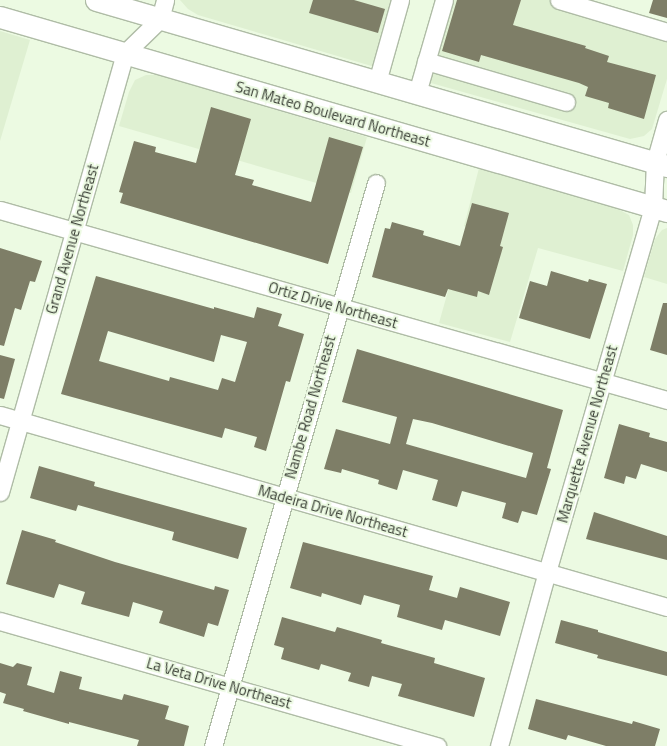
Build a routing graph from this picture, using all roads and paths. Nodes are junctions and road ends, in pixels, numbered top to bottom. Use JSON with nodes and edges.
{"nodes":[{"id":1,"x":96,"y":0,"type":"edge"},
{"id":2,"x":400,"y":0,"type":"edge"},
{"id":3,"x":444,"y":0,"type":"edge"},
{"id":4,"x":559,"y":0,"type":"edge"},
{"id":5,"x":162,"y":9,"type":"edge"},
{"id":6,"x":0,"y":17,"type":"edge"},
{"id":7,"x":667,"y":32,"type":"edge"},
{"id":8,"x":125,"y":53,"type":"junction"},
{"id":9,"x":426,"y":61,"type":"junction"},
{"id":10,"x":377,"y":82,"type":"junction"},
{"id":11,"x":417,"y":93,"type":"junction"},
{"id":12,"x":566,"y":102,"type":"dead end"},
{"id":13,"x":667,"y":120,"type":"edge"},
{"id":14,"x":661,"y":164,"type":"edge"},
{"id":15,"x":376,"y":183,"type":"dead end"},
{"id":16,"x":660,"y":209,"type":"edge"},
{"id":17,"x":0,"y":210,"type":"edge"},
{"id":18,"x":74,"y":231,"type":"junction"},
{"id":19,"x":339,"y":307,"type":"junction"},
{"id":20,"x":602,"y":382,"type":"junction"},
{"id":21,"x":667,"y":400,"type":"edge"},
{"id":22,"x":0,"y":415,"type":"edge"},
{"id":23,"x":19,"y":421,"type":"junction"},
{"id":24,"x":0,"y":492,"type":"edge"},
{"id":25,"x":284,"y":497,"type":"junction"},
{"id":26,"x":547,"y":572,"type":"junction"},
{"id":27,"x":667,"y":607,"type":"edge"},
{"id":28,"x":0,"y":621,"type":"edge"},
{"id":29,"x":231,"y":686,"type":"junction"},
{"id":30,"x":213,"y":746,"type":"edge"},
{"id":31,"x":437,"y":746,"type":"edge"},
{"id":32,"x":499,"y":746,"type":"edge"}],
"edges":[{"from":1,"to":5,"type":"main road"},
{"from":2,"to":10,"type":"street"},
{"from":3,"to":9,"type":"street"},
{"from":4,"to":7,"type":"street"},
{"from":5,"to":8,"type":"street","name":"Grand Avenue Northeast"},
{"from":5,"to":10,"type":"main road"},
{"from":6,"to":8,"type":"main road","name":"San Mateo Boulevard Northeast"},
{"from":8,"to":16,"type":"main road","name":"San Mateo Boulevard Northeast"},
{"from":8,"to":18,"type":"street","name":"Grand Avenue Northeast"},
{"from":9,"to":11,"type":"street"},
{"from":9,"to":12,"type":"street"},
{"from":10,"to":11,"type":"main road"},
{"from":11,"to":14,"type":"main road"},
{"from":13,"to":14,"type":"street","name":"Marquette Avenue Northeast"},
{"from":14,"to":16,"type":"street","name":"Marquette Avenue Northeast"},
{"from":15,"to":19,"type":"street","name":"Nambe Road Northeast"},
{"from":16,"to":20,"type":"street","name":"Marquette Avenue Northeast"},
{"from":17,"to":18,"type":"street","name":"Ortiz Drive Northeast"},
{"from":18,"to":19,"type":"street","name":"Ortiz Drive Northeast"},
{"from":18,"to":23,"type":"street","name":"Grand Avenue Northeast"},
{"from":19,"to":20,"type":"street","name":"Ortiz Drive Northeast"},
{"from":19,"to":25,"type":"street","name":"Nambe Road Northeast"},
{"from":20,"to":21,"type":"street","name":"Ortiz Drive Northeast"},
{"from":20,"to":26,"type":"street","name":"Marquette Avenue Northeast"},
{"from":22,"to":23,"type":"street","name":"Madeira Drive Northeast"},
{"from":23,"to":24,"type":"street","name":"Grand Avenue Northeast"},
{"from":23,"to":25,"type":"street","name":"Madeira Drive Northeast"},
{"from":25,"to":26,"type":"street","name":"Madeira Drive Northeast"},
{"from":25,"to":29,"type":"street","name":"Nambe Road Northeast"},
{"from":26,"to":27,"type":"street","name":"Madeira Drive Northeast"},
{"from":26,"to":32,"type":"street","name":"Marquette Avenue Northeast"},
{"from":28,"to":29,"type":"street","name":"La Veta Drive Northeast"},
{"from":29,"to":30,"type":"street","name":"Nambe Road Northeast"},
{"from":29,"to":31,"type":"street","name":"La Veta Drive Northeast"}]}
